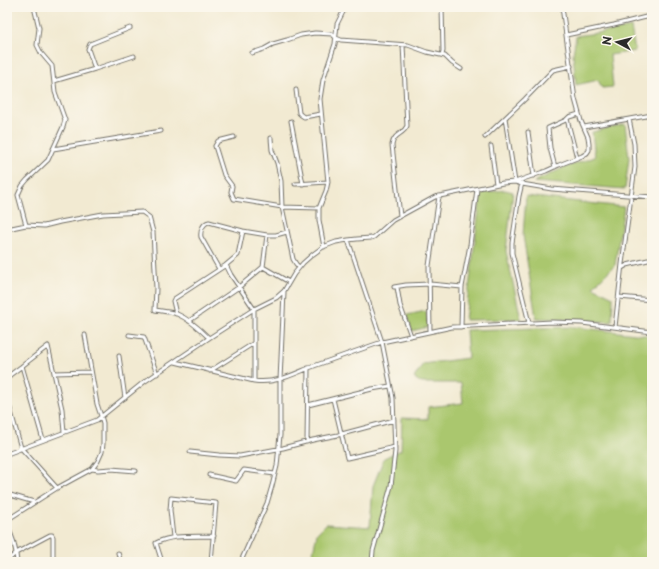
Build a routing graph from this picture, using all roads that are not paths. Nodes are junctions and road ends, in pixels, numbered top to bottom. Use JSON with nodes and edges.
{"nodes":[{"id":1,"x":34,"y":7,"type":"edge"},
{"id":2,"x":343,"y":7,"type":"edge"},
{"id":3,"x":442,"y":7,"type":"edge"},
{"id":4,"x":562,"y":7,"type":"edge"},
{"id":5,"x":652,"y":19,"type":"edge"},
{"id":6,"x":130,"y":28,"type":"dead end"},
{"id":7,"x":566,"y":35,"type":"junction"},
{"id":8,"x":336,"y":38,"type":"junction"},
{"id":9,"x":403,"y":45,"type":"junction"},
{"id":10,"x":252,"y":54,"type":"dead end"},
{"id":11,"x":442,"y":55,"type":"junction"},
{"id":12,"x":134,"y":56,"type":"dead end"},
{"id":13,"x":571,"y":66,"type":"junction"},
{"id":14,"x":95,"y":69,"type":"junction"},
{"id":15,"x":461,"y":69,"type":"dead end"},
{"id":16,"x":54,"y":81,"type":"junction"},
{"id":17,"x":296,"y":90,"type":"dead end"},
{"id":18,"x":321,"y":114,"type":"junction"},
{"id":19,"x":579,"y":114,"type":"junction"},
{"id":20,"x":652,"y":115,"type":"edge"},
{"id":21,"x":505,"y":118,"type":"junction"},
{"id":22,"x":567,"y":119,"type":"junction"},
{"id":23,"x":629,"y":119,"type":"junction"},
{"id":24,"x":291,"y":121,"type":"dead end"},
{"id":25,"x":584,"y":127,"type":"junction"},
{"id":26,"x":161,"y":131,"type":"dead end"},
{"id":27,"x":528,"y":132,"type":"dead end"},
{"id":28,"x":234,"y":137,"type":"dead end"},
{"id":29,"x":485,"y":137,"type":"dead end"},
{"id":30,"x":271,"y":138,"type":"dead end"},
{"id":31,"x":491,"y":146,"type":"dead end"},
{"id":32,"x":53,"y":149,"type":"junction"},
{"id":33,"x":577,"y":158,"type":"junction"},
{"id":34,"x":555,"y":167,"type":"junction"},
{"id":35,"x":534,"y":176,"type":"junction"},
{"id":36,"x":522,"y":179,"type":"junction"},
{"id":37,"x":328,"y":182,"type":"junction"},
{"id":38,"x":515,"y":182,"type":"junction"},
{"id":39,"x":296,"y":184,"type":"dead end"},
{"id":40,"x":302,"y":184,"type":"junction"},
{"id":41,"x":496,"y":184,"type":"junction"},
{"id":42,"x":522,"y":184,"type":"junction"},
{"id":43,"x":477,"y":189,"type":"junction"},
{"id":44,"x":632,"y":195,"type":"junction"},
{"id":45,"x":439,"y":196,"type":"junction"},
{"id":46,"x":652,"y":197,"type":"edge"},
{"id":47,"x":282,"y":207,"type":"junction"},
{"id":48,"x":319,"y":208,"type":"junction"},
{"id":49,"x":400,"y":216,"type":"junction"},
{"id":50,"x":26,"y":225,"type":"junction"},
{"id":51,"x":7,"y":229,"type":"edge"},
{"id":52,"x":243,"y":231,"type":"junction"},
{"id":53,"x":287,"y":232,"type":"junction"},
{"id":54,"x":267,"y":235,"type":"junction"},
{"id":55,"x":348,"y":240,"type":"junction"},
{"id":56,"x":324,"y":247,"type":"junction"},
{"id":57,"x":652,"y":259,"type":"edge"},
{"id":58,"x":226,"y":265,"type":"junction"},
{"id":59,"x":263,"y":267,"type":"junction"},
{"id":60,"x":299,"y":267,"type":"junction"},
{"id":61,"x":622,"y":268,"type":"junction"},
{"id":62,"x":219,"y":269,"type":"junction"},
{"id":63,"x":289,"y":282,"type":"junction"},
{"id":64,"x":430,"y":284,"type":"junction"},
{"id":65,"x":239,"y":287,"type":"junction"},
{"id":66,"x":462,"y":287,"type":"junction"},
{"id":67,"x":284,"y":291,"type":"junction"},
{"id":68,"x":619,"y":297,"type":"junction"},
{"id":69,"x":652,"y":300,"type":"edge"},
{"id":70,"x":254,"y":309,"type":"junction"},
{"id":71,"x":176,"y":314,"type":"junction"},
{"id":72,"x":189,"y":321,"type":"junction"},
{"id":73,"x":529,"y":324,"type":"junction"},
{"id":74,"x":461,"y":327,"type":"junction"},
{"id":75,"x":615,"y":327,"type":"junction"},
{"id":76,"x":430,"y":331,"type":"junction"},
{"id":77,"x":652,"y":332,"type":"edge"},
{"id":78,"x":85,"y":335,"type":"dead end"},
{"id":79,"x":129,"y":335,"type":"dead end"},
{"id":80,"x":411,"y":336,"type":"junction"},
{"id":81,"x":209,"y":338,"type":"junction"},
{"id":82,"x":382,"y":342,"type":"junction"},
{"id":83,"x":254,"y":343,"type":"junction"},
{"id":84,"x":119,"y":356,"type":"dead end"},
{"id":85,"x":175,"y":362,"type":"junction"},
{"id":86,"x":22,"y":366,"type":"junction"},
{"id":87,"x":308,"y":368,"type":"junction"},
{"id":88,"x":210,"y":371,"type":"junction"},
{"id":89,"x":91,"y":372,"type":"junction"},
{"id":90,"x":54,"y":373,"type":"junction"},
{"id":91,"x":157,"y":374,"type":"junction"},
{"id":92,"x":7,"y":380,"type":"edge"},
{"id":93,"x":280,"y":380,"type":"junction"},
{"id":94,"x":254,"y":381,"type":"junction"},
{"id":95,"x":390,"y":386,"type":"junction"},
{"id":96,"x":7,"y":398,"type":"edge"},
{"id":97,"x":125,"y":398,"type":"junction"},
{"id":98,"x":333,"y":399,"type":"junction"},
{"id":99,"x":308,"y":405,"type":"junction"},
{"id":100,"x":102,"y":416,"type":"junction"},
{"id":101,"x":394,"y":420,"type":"junction"},
{"id":102,"x":64,"y":432,"type":"junction"},
{"id":103,"x":341,"y":434,"type":"junction"},
{"id":104,"x":43,"y":440,"type":"junction"},
{"id":105,"x":307,"y":442,"type":"junction"},
{"id":106,"x":395,"y":447,"type":"junction"},
{"id":107,"x":21,"y":448,"type":"junction"},
{"id":108,"x":279,"y":449,"type":"junction"},
{"id":109,"x":190,"y":452,"type":"dead end"},
{"id":110,"x":7,"y":454,"type":"edge"},
{"id":111,"x":92,"y":469,"type":"junction"},
{"id":112,"x":136,"y":471,"type":"dead end"},
{"id":113,"x":275,"y":474,"type":"junction"},
{"id":114,"x":209,"y":475,"type":"dead end"},
{"id":115,"x":57,"y":488,"type":"junction"},
{"id":116,"x":7,"y":494,"type":"edge"},
{"id":117,"x":34,"y":502,"type":"junction"},
{"id":118,"x":7,"y":520,"type":"edge"},
{"id":119,"x":7,"y":526,"type":"edge"},
{"id":120,"x":214,"y":536,"type":"junction"},
{"id":121,"x":173,"y":537,"type":"junction"},
{"id":122,"x":16,"y":553,"type":"junction"},
{"id":123,"x":118,"y":553,"type":"dead end"},
{"id":124,"x":7,"y":561,"type":"edge"},
{"id":125,"x":17,"y":562,"type":"edge"},
{"id":126,"x":53,"y":562,"type":"edge"},
{"id":127,"x":121,"y":562,"type":"edge"},
{"id":128,"x":162,"y":562,"type":"edge"},
{"id":129,"x":211,"y":562,"type":"edge"},
{"id":130,"x":239,"y":562,"type":"edge"},
{"id":131,"x":372,"y":562,"type":"edge"}],
"edges":[{"from":1,"to":16,"type":"street"},
{"from":2,"to":8,"type":"street"},
{"from":3,"to":11,"type":"street"},
{"from":4,"to":7,"type":"street"},
{"from":5,"to":7,"type":"street"},
{"from":6,"to":14,"type":"street"},
{"from":7,"to":13,"type":"street"},
{"from":8,"to":9,"type":"street"},
{"from":8,"to":10,"type":"street"},
{"from":8,"to":18,"type":"street"},
{"from":9,"to":11,"type":"street"},
{"from":9,"to":49,"type":"street"},
{"from":11,"to":15,"type":"street"},
{"from":12,"to":14,"type":"street"},
{"from":13,"to":19,"type":"street"},
{"from":13,"to":21,"type":"street"},
{"from":14,"to":16,"type":"street"},
{"from":16,"to":32,"type":"street"},
{"from":17,"to":18,"type":"street"},
{"from":18,"to":37,"type":"street"},
{"from":19,"to":22,"type":"street"},
{"from":19,"to":25,"type":"street"},
{"from":20,"to":23,"type":"street"},
{"from":21,"to":29,"type":"street"},
{"from":21,"to":38,"type":"street"},
{"from":22,"to":33,"type":"street"},
{"from":22,"to":34,"type":"street"},
{"from":23,"to":25,"type":"street"},
{"from":23,"to":44,"type":"street"},
{"from":24,"to":40,"type":"street"},
{"from":25,"to":33,"type":"street"},
{"from":26,"to":32,"type":"street"},
{"from":27,"to":35,"type":"street"},
{"from":28,"to":47,"type":"street"},
{"from":30,"to":47,"type":"street"},
{"from":31,"to":41,"type":"street"},
{"from":32,"to":50,"type":"street"},
{"from":33,"to":34,"type":"street"},
{"from":34,"to":35,"type":"street"},
{"from":35,"to":36,"type":"street"},
{"from":36,"to":38,"type":"street"},
{"from":36,"to":42,"type":"street"},
{"from":37,"to":40,"type":"street"},
{"from":37,"to":48,"type":"street"},
{"from":38,"to":41,"type":"street"},
{"from":38,"to":42,"type":"street"},
{"from":39,"to":40,"type":"street"},
{"from":41,"to":43,"type":"street"},
{"from":42,"to":44,"type":"street"},
{"from":42,"to":73,"type":"street"},
{"from":43,"to":45,"type":"street"},
{"from":43,"to":66,"type":"street"},
{"from":44,"to":46,"type":"street"},
{"from":44,"to":61,"type":"street"},
{"from":45,"to":49,"type":"street"},
{"from":45,"to":64,"type":"street"},
{"from":47,"to":48,"type":"street"},
{"from":47,"to":53,"type":"street"},
{"from":48,"to":56,"type":"street"},
{"from":49,"to":55,"type":"street"},
{"from":50,"to":51,"type":"street"},
{"from":50,"to":71,"type":"street"},
{"from":52,"to":54,"type":"street"},
{"from":52,"to":58,"type":"street"},
{"from":52,"to":62,"type":"street"},
{"from":53,"to":54,"type":"street"},
{"from":53,"to":60,"type":"street"},
{"from":54,"to":59,"type":"street"},
{"from":55,"to":56,"type":"street"},
{"from":55,"to":82,"type":"street"},
{"from":56,"to":60,"type":"street"},
{"from":57,"to":61,"type":"street"},
{"from":58,"to":62,"type":"street"},
{"from":58,"to":65,"type":"street"},
{"from":59,"to":63,"type":"street"},
{"from":59,"to":65,"type":"street"},
{"from":60,"to":63,"type":"street"},
{"from":61,"to":68,"type":"street"},
{"from":62,"to":71,"type":"street"},
{"from":63,"to":67,"type":"street"},
{"from":64,"to":66,"type":"street"},
{"from":64,"to":76,"type":"street"},
{"from":64,"to":80,"type":"street"},
{"from":65,"to":70,"type":"street"},
{"from":65,"to":72,"type":"street"},
{"from":66,"to":74,"type":"street"},
{"from":67,"to":70,"type":"street"},
{"from":67,"to":93,"type":"street"},
{"from":68,"to":69,"type":"street"},
{"from":68,"to":75,"type":"street"},
{"from":70,"to":81,"type":"street"},
{"from":70,"to":83,"type":"street"},
{"from":71,"to":72,"type":"street"},
{"from":72,"to":81,"type":"street"},
{"from":73,"to":74,"type":"street"},
{"from":73,"to":75,"type":"street"},
{"from":74,"to":76,"type":"street"},
{"from":75,"to":77,"type":"street"},
{"from":76,"to":80,"type":"street"},
{"from":78,"to":89,"type":"street"},
{"from":79,"to":91,"type":"street"},
{"from":80,"to":82,"type":"street"},
{"from":81,"to":85,"type":"street"},
{"from":82,"to":87,"type":"street"},
{"from":82,"to":95,"type":"street"},
{"from":83,"to":88,"type":"street"},
{"from":83,"to":94,"type":"street"},
{"from":84,"to":97,"type":"street"},
{"from":85,"to":88,"type":"street"},
{"from":85,"to":91,"type":"street"},
{"from":86,"to":90,"type":"street"},
{"from":86,"to":92,"type":"street"},
{"from":86,"to":104,"type":"street"},
{"from":87,"to":93,"type":"street"},
{"from":87,"to":99,"type":"street"},
{"from":88,"to":94,"type":"street"},
{"from":89,"to":90,"type":"street"},
{"from":89,"to":100,"type":"street"},
{"from":90,"to":102,"type":"street"},
{"from":91,"to":97,"type":"street"},
{"from":93,"to":94,"type":"street"},
{"from":93,"to":108,"type":"street"},
{"from":95,"to":98,"type":"street"},
{"from":95,"to":101,"type":"street"},
{"from":96,"to":107,"type":"street"},
{"from":97,"to":100,"type":"street"},
{"from":98,"to":99,"type":"street"},
{"from":98,"to":103,"type":"street"},
{"from":99,"to":105,"type":"street"},
{"from":100,"to":102,"type":"street"},
{"from":100,"to":111,"type":"street"},
{"from":101,"to":103,"type":"street"},
{"from":101,"to":106,"type":"street"},
{"from":102,"to":104,"type":"street"},
{"from":103,"to":105,"type":"street"},
{"from":103,"to":106,"type":"street"},
{"from":104,"to":107,"type":"street"},
{"from":105,"to":108,"type":"street"},
{"from":106,"to":131,"type":"street"},
{"from":107,"to":110,"type":"street"},
{"from":107,"to":115,"type":"street"},
{"from":108,"to":109,"type":"street"},
{"from":108,"to":113,"type":"street"},
{"from":111,"to":112,"type":"street"},
{"from":111,"to":115,"type":"street"},
{"from":113,"to":114,"type":"street"},
{"from":113,"to":130,"type":"street"},
{"from":115,"to":117,"type":"street"},
{"from":116,"to":117,"type":"street"},
{"from":117,"to":118,"type":"street"},
{"from":119,"to":122,"type":"street"},
{"from":120,"to":121,"type":"street"},
{"from":120,"to":121,"type":"street"},
{"from":120,"to":129,"type":"street"},
{"from":121,"to":128,"type":"street"},
{"from":122,"to":124,"type":"street"},
{"from":122,"to":125,"type":"street"},
{"from":122,"to":126,"type":"street"},
{"from":123,"to":127,"type":"street"}]}
